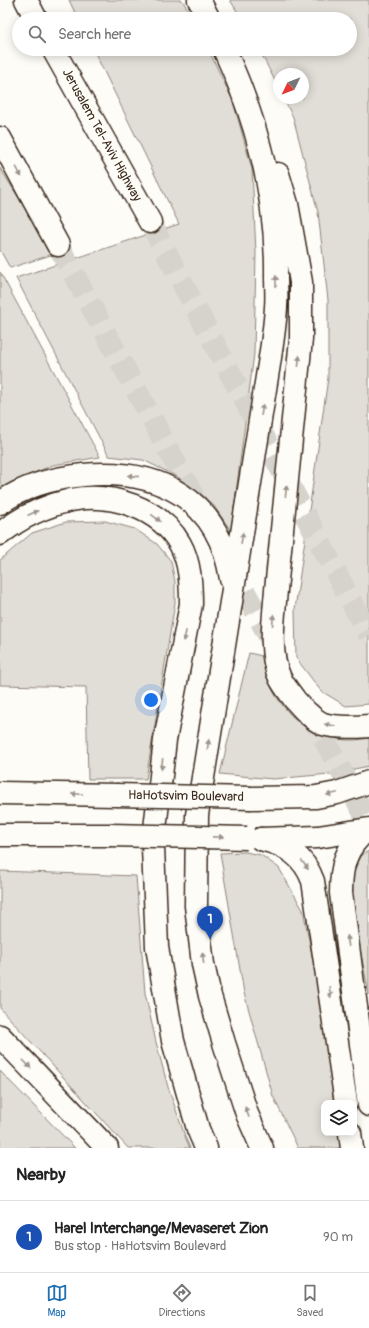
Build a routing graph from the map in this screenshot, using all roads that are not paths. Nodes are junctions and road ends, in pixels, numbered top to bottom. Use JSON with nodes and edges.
{"nodes":[{"id":1,"x":26,"y":0,"type":"edge"},
{"id":2,"x":199,"y":0,"type":"edge"},
{"id":3,"x":32,"y":12,"type":"edge"},
{"id":4,"x":205,"y":12,"type":"edge"},
{"id":5,"x":57,"y":56,"type":"edge"},
{"id":6,"x":228,"y":56,"type":"edge"},
{"id":7,"x":229,"y":56,"type":"edge"},
{"id":8,"x":0,"y":138,"type":"edge"},
{"id":9,"x":150,"y":222,"type":"tunnel mouth"},
{"id":10,"x":58,"y":245,"type":"tunnel mouth"},
{"id":11,"x":0,"y":503,"type":"edge"},
{"id":12,"x":0,"y":534,"type":"edge"},
{"id":13,"x":231,"y":604,"type":"junction"},
{"id":14,"x":369,"y":726,"type":"edge"},
{"id":15,"x":369,"y":782,"type":"edge"},
{"id":16,"x":0,"y":793,"type":"edge"},
{"id":17,"x":368,"y":830,"type":"edge"},
{"id":18,"x":0,"y":835,"type":"edge"},
{"id":19,"x":254,"y":838,"type":"junction"},
{"id":20,"x":0,"y":1036,"type":"edge"},
{"id":21,"x":346,"y":1100,"type":"edge"},
{"id":22,"x":369,"y":1105,"type":"edge"},
{"id":23,"x":350,"y":1136,"type":"edge"},
{"id":24,"x":107,"y":1148,"type":"edge"},
{"id":25,"x":206,"y":1148,"type":"edge"},
{"id":26,"x":262,"y":1148,"type":"edge"},
{"id":27,"x":352,"y":1148,"type":"edge"}],
"edges":[{"from":1,"to":3,"type":"main road"},
{"from":2,"to":4,"type":"main road"},
{"from":5,"to":9,"type":"main road","name":"Jerusalem Tel-Aviv Highway"},
{"from":13,"to":6,"type":"main road","one_way":true},
{"from":14,"to":7,"type":"main road","one_way":true},
{"from":8,"to":10,"type":"main road","one_way":true},
{"from":13,"to":11,"type":"main road","one_way":true},
{"from":12,"to":25,"type":"main road","one_way":true},
{"from":26,"to":13,"type":"main road","one_way":true},
{"from":15,"to":16,"type":"main road","name":"HaHotsvim Boulevard","one_way":true,"bridge":true},
{"from":17,"to":19,"type":"main road"},
{"from":22,"to":17,"type":"main road","one_way":true},
{"from":18,"to":19,"type":"main road","one_way":true,"bridge":true},
{"from":19,"to":21,"type":"main road","one_way":true},
{"from":20,"to":24,"type":"main road","one_way":true},
{"from":23,"to":27,"type":"main road"}]}
